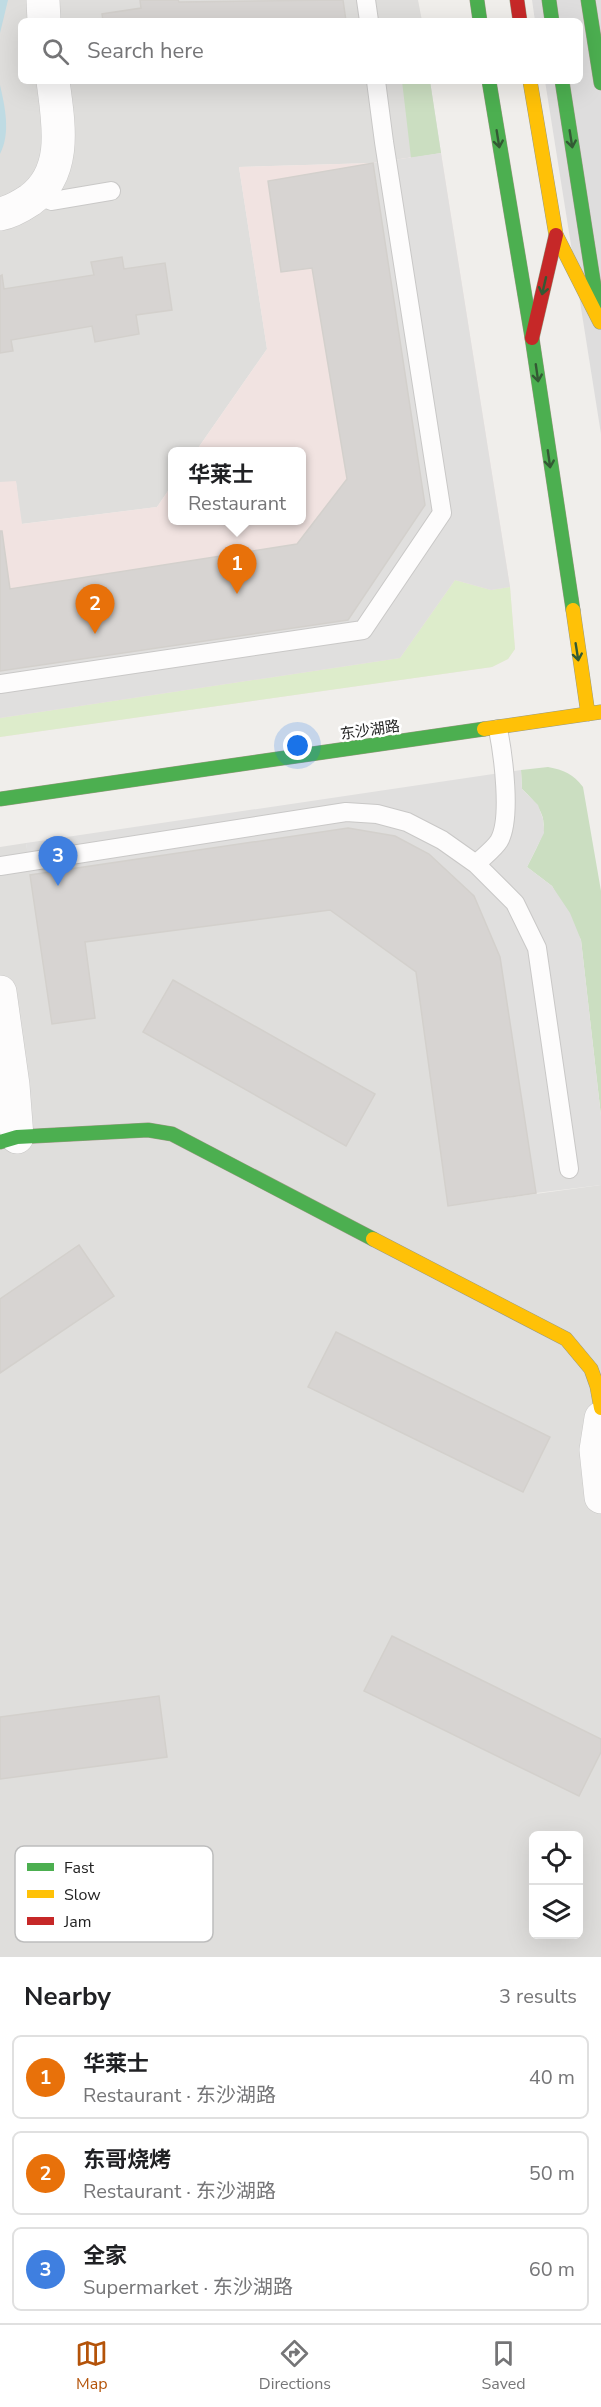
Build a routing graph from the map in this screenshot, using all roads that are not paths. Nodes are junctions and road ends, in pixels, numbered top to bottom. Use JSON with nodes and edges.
{"nodes":[{"id":1,"x":43,"y":0,"type":"edge"},
{"id":2,"x":366,"y":0,"type":"edge"},
{"id":3,"x":477,"y":0,"type":"edge"},
{"id":4,"x":517,"y":0,"type":"edge"},
{"id":5,"x":549,"y":0,"type":"edge"},
{"id":6,"x":588,"y":0,"type":"edge"},
{"id":7,"x":44,"y":18,"type":"edge"},
{"id":8,"x":369,"y":18,"type":"edge"},
{"id":9,"x":480,"y":18,"type":"edge"},
{"id":10,"x":520,"y":18,"type":"edge"},
{"id":11,"x":552,"y":18,"type":"edge"},
{"id":12,"x":601,"y":83,"type":"edge"},
{"id":13,"x":52,"y":84,"type":"edge"},
{"id":14,"x":376,"y":84,"type":"edge"},
{"id":15,"x":490,"y":84,"type":"edge"},
{"id":16,"x":531,"y":84,"type":"edge"},
{"id":17,"x":562,"y":84,"type":"edge"},
{"id":18,"x":111,"y":191,"type":"dead end"},
{"id":19,"x":36,"y":195,"type":"junction"},
{"id":20,"x":0,"y":214,"type":"edge"},
{"id":21,"x":556,"y":235,"type":"junction"},
{"id":22,"x":600,"y":326,"type":"edge"},
{"id":23,"x":532,"y":338,"type":"junction"},
{"id":24,"x":0,"y":684,"type":"edge"},
{"id":25,"x":595,"y":713,"type":"edge"},
{"id":26,"x":498,"y":729,"type":"junction"},
{"id":27,"x":0,"y":799,"type":"edge"},
{"id":28,"x":476,"y":864,"type":"junction"},
{"id":29,"x":0,"y":866,"type":"edge"},
{"id":30,"x":0,"y":992,"type":"edge"},
{"id":31,"x":8,"y":1140,"type":"edge"},
{"id":32,"x":569,"y":1169,"type":"dead end"},
{"id":33,"x":601,"y":1407,"type":"edge"},
{"id":34,"x":601,"y":1418,"type":"edge"},
{"id":35,"x":601,"y":1497,"type":"edge"}],
"edges":[{"from":1,"to":7,"type":"street"},
{"from":2,"to":8,"type":"lane"},
{"from":3,"to":9,"type":"main road"},
{"from":4,"to":10,"type":"main road"},
{"from":5,"to":11,"type":"main road"},
{"from":6,"to":12,"type":"main road"},
{"from":13,"to":19,"type":"street"},
{"from":14,"to":24,"type":"lane"},
{"from":15,"to":23,"type":"main road","one_way":true},
{"from":16,"to":21,"type":"main road"},
{"from":17,"to":22,"type":"main road","one_way":true},
{"from":18,"to":19,"type":"lane"},
{"from":19,"to":20,"type":"street"},
{"from":21,"to":22,"type":"main road"},
{"from":21,"to":23,"type":"main road","one_way":true},
{"from":23,"to":25,"type":"main road","one_way":true},
{"from":25,"to":26,"type":"main road","name":"东沙湖路"},
{"from":26,"to":27,"type":"main road","name":"东沙湖路"},
{"from":26,"to":28,"type":"lane"},
{"from":28,"to":29,"type":"lane"},
{"from":28,"to":32,"type":"lane"},
{"from":30,"to":31,"type":"street"},
{"from":31,"to":33,"type":"main road"},
{"from":34,"to":35,"type":"street"}]}
